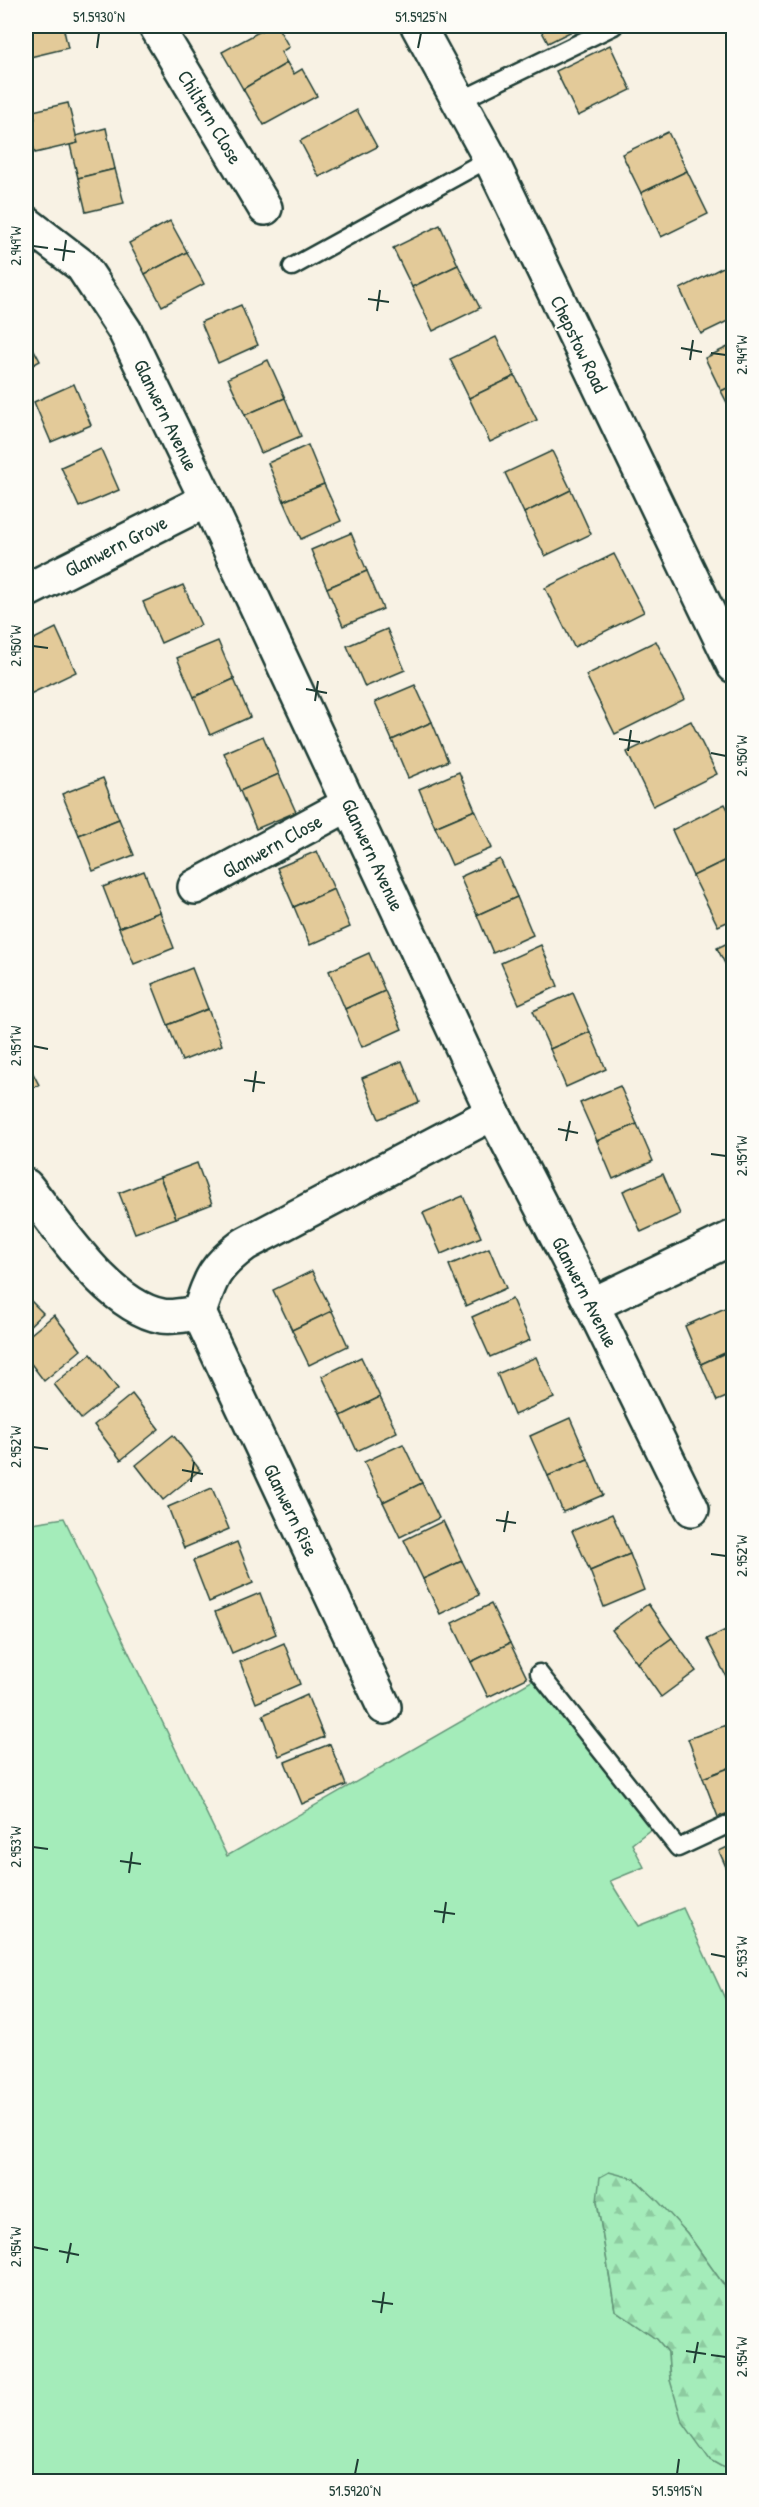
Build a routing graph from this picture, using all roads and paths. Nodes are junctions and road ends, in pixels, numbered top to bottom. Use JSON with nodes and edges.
{"nodes":[{"id":1,"x":156,"y":26,"type":"edge"},
{"id":2,"x":418,"y":26,"type":"edge"},
{"id":3,"x":614,"y":26,"type":"edge"},
{"id":4,"x":459,"y":101,"type":"junction"},
{"id":5,"x":490,"y":158,"type":"junction"},
{"id":6,"x":265,"y":208,"type":"dead end"},
{"id":7,"x":26,"y":223,"type":"edge"},
{"id":8,"x":292,"y":267,"type":"dead end"},
{"id":9,"x":207,"y":500,"type":"junction"},
{"id":10,"x":26,"y":591,"type":"edge"},
{"id":11,"x":734,"y":666,"type":"edge"},
{"id":12,"x":349,"y":804,"type":"junction"},
{"id":13,"x":195,"y":887,"type":"dead end"},
{"id":14,"x":493,"y":1113,"type":"junction"},
{"id":15,"x":26,"y":1186,"type":"edge"},
{"id":16,"x":734,"y":1237,"type":"edge"},
{"id":17,"x":592,"y":1305,"type":"junction"},
{"id":18,"x":199,"y":1313,"type":"junction"},
{"id":19,"x":692,"y":1509,"type":"dead end"},
{"id":20,"x":539,"y":1673,"type":"dead end"},
{"id":21,"x":384,"y":1707,"type":"dead end"},
{"id":22,"x":734,"y":1822,"type":"edge"}],
"edges":[{"from":1,"to":6,"type":"street","name":"Chiltern Close"},
{"from":2,"to":4,"type":"street","name":"Chepstow Road"},
{"from":3,"to":4,"type":"lane"},
{"from":4,"to":5,"type":"street","name":"Chepstow Road"},
{"from":5,"to":8,"type":"lane"},
{"from":5,"to":11,"type":"street","name":"Chepstow Road"},
{"from":7,"to":9,"type":"street","name":"Glanwern Avenue"},
{"from":9,"to":10,"type":"street","name":"Glanwern Grove"},
{"from":9,"to":12,"type":"street","name":"Glanwern Avenue"},
{"from":12,"to":13,"type":"street","name":"Glanwern Close"},
{"from":12,"to":14,"type":"street","name":"Glanwern Avenue"},
{"from":14,"to":17,"type":"street","name":"Glanwern Avenue"},
{"from":14,"to":18,"type":"street"},
{"from":15,"to":18,"type":"street"},
{"from":16,"to":17,"type":"street"},
{"from":17,"to":19,"type":"street","name":"Glanwern Avenue"},
{"from":18,"to":21,"type":"street","name":"Glanwern Rise"},
{"from":20,"to":22,"type":"lane"}]}
